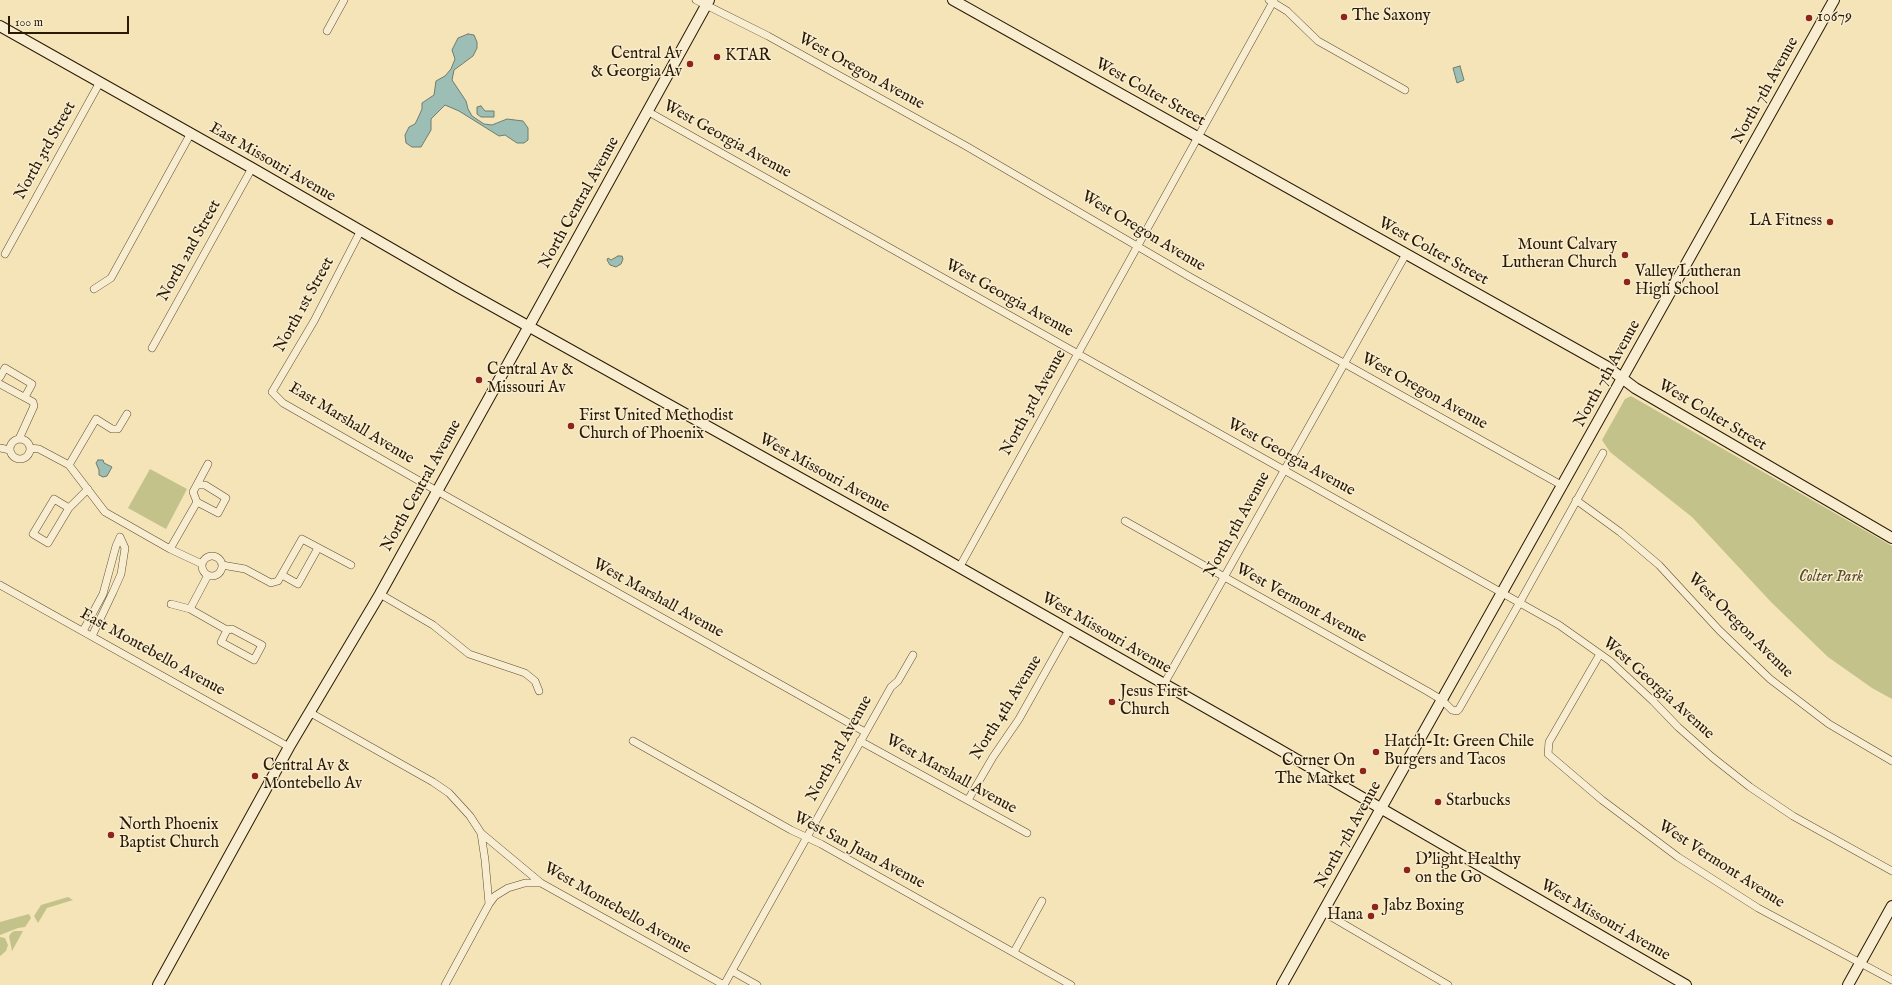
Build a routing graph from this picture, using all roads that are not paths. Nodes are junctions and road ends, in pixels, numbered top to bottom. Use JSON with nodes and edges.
{"nodes":[{"id":1,"x":344,"y":0,"type":"edge"},
{"id":2,"x":696,"y":0,"type":"edge"},
{"id":3,"x":953,"y":0,"type":"edge"},
{"id":4,"x":1834,"y":0,"type":"edge"},
{"id":5,"x":1272,"y":1,"type":"edge"},
{"id":6,"x":708,"y":2,"type":"edge"},
{"id":7,"x":0,"y":26,"type":"edge"},
{"id":8,"x":327,"y":31,"type":"dead end"},
{"id":9,"x":100,"y":82,"type":"junction"},
{"id":10,"x":1405,"y":90,"type":"dead end"},
{"id":11,"x":647,"y":111,"type":"junction"},
{"id":12,"x":191,"y":134,"type":"junction"},
{"id":13,"x":1198,"y":136,"type":"junction"},
{"id":14,"x":252,"y":168,"type":"junction"},
{"id":15,"x":361,"y":230,"type":"junction"},
{"id":16,"x":1137,"y":246,"type":"junction"},
{"id":17,"x":5,"y":254,"type":"dead end"},
{"id":18,"x":1406,"y":254,"type":"junction"},
{"id":19,"x":94,"y":289,"type":"dead end"},
{"id":20,"x":529,"y":326,"type":"junction"},
{"id":21,"x":152,"y":348,"type":"dead end"},
{"id":22,"x":1077,"y":353,"type":"junction"},
{"id":23,"x":1345,"y":363,"type":"junction"},
{"id":24,"x":0,"y":377,"type":"edge"},
{"id":25,"x":1623,"y":379,"type":"junction"},
{"id":26,"x":0,"y":384,"type":"edge"},
{"id":27,"x":272,"y":392,"type":"joint"},
{"id":28,"x":25,"y":398,"type":"junction"},
{"id":29,"x":127,"y":414,"type":"dead end"},
{"id":30,"x":19,"y":439,"type":"junction"},
{"id":31,"x":0,"y":448,"type":"edge"},
{"id":32,"x":30,"y":448,"type":"junction"},
{"id":33,"x":10,"y":450,"type":"junction"},
{"id":34,"x":1603,"y":453,"type":"dead end"},
{"id":35,"x":208,"y":464,"type":"dead end"},
{"id":36,"x":69,"y":465,"type":"junction"},
{"id":37,"x":1285,"y":471,"type":"junction"},
{"id":38,"x":197,"y":485,"type":"junction"},
{"id":39,"x":1563,"y":486,"type":"junction"},
{"id":40,"x":88,"y":489,"type":"junction"},
{"id":41,"x":437,"y":491,"type":"junction"},
{"id":42,"x":1576,"y":500,"type":"junction"},
{"id":43,"x":198,"y":502,"type":"junction"},
{"id":44,"x":69,"y":508,"type":"junction"},
{"id":45,"x":1125,"y":522,"type":"dead end"},
{"id":46,"x":122,"y":523,"type":"junction"},
{"id":47,"x":120,"y":537,"type":"junction"},
{"id":48,"x":1892,"y":538,"type":"edge"},
{"id":49,"x":318,"y":548,"type":"junction"},
{"id":50,"x":170,"y":549,"type":"junction"},
{"id":51,"x":202,"y":564,"type":"junction"},
{"id":52,"x":222,"y":565,"type":"junction"},
{"id":53,"x":351,"y":565,"type":"dead end"},
{"id":54,"x":959,"y":568,"type":"junction"},
{"id":55,"x":208,"y":575,"type":"junction"},
{"id":56,"x":282,"y":575,"type":"junction"},
{"id":57,"x":1225,"y":577,"type":"junction"},
{"id":58,"x":0,"y":585,"type":"edge"},
{"id":59,"x":1502,"y":592,"type":"junction"},
{"id":60,"x":380,"y":594,"type":"junction"},
{"id":61,"x":1520,"y":602,"type":"junction"},
{"id":62,"x":171,"y":604,"type":"dead end"},
{"id":63,"x":190,"y":609,"type":"junction"},
{"id":64,"x":82,"y":630,"type":"junction"},
{"id":65,"x":227,"y":630,"type":"junction"},
{"id":66,"x":1069,"y":630,"type":"junction"},
{"id":67,"x":92,"y":636,"type":"junction"},
{"id":68,"x":1600,"y":654,"type":"junction"},
{"id":69,"x":913,"y":655,"type":"dead end"},
{"id":70,"x":1164,"y":684,"type":"junction"},
{"id":71,"x":539,"y":691,"type":"dead end"},
{"id":72,"x":1442,"y":700,"type":"junction"},
{"id":73,"x":309,"y":712,"type":"junction"},
{"id":74,"x":865,"y":732,"type":"junction"},
{"id":75,"x":633,"y":741,"type":"dead end"},
{"id":76,"x":860,"y":741,"type":"junction"},
{"id":77,"x":289,"y":747,"type":"junction"},
{"id":78,"x":1892,"y":761,"type":"edge"},
{"id":79,"x":968,"y":800,"type":"junction"},
{"id":80,"x":1381,"y":808,"type":"junction"},
{"id":81,"x":481,"y":833,"type":"junction"},
{"id":82,"x":1027,"y":833,"type":"dead end"},
{"id":83,"x":806,"y":837,"type":"junction"},
{"id":84,"x":1892,"y":871,"type":"edge"},
{"id":85,"x":541,"y":883,"type":"junction"},
{"id":86,"x":1042,"y":901,"type":"dead end"},
{"id":87,"x":489,"y":904,"type":"junction"},
{"id":88,"x":1892,"y":906,"type":"edge"},
{"id":89,"x":1323,"y":912,"type":"junction"},
{"id":90,"x":1014,"y":952,"type":"junction"},
{"id":91,"x":1860,"y":963,"type":"junction"},
{"id":92,"x":732,"y":971,"type":"junction"},
{"id":93,"x":1892,"y":980,"type":"edge"},
{"id":94,"x":158,"y":985,"type":"edge"},
{"id":95,"x":446,"y":985,"type":"edge"},
{"id":96,"x":724,"y":985,"type":"edge"},
{"id":97,"x":757,"y":985,"type":"edge"},
{"id":98,"x":1071,"y":985,"type":"edge"},
{"id":99,"x":1282,"y":985,"type":"edge"},
{"id":100,"x":1448,"y":985,"type":"edge"},
{"id":101,"x":1686,"y":985,"type":"edge"},
{"id":102,"x":1848,"y":985,"type":"edge"}],
"edges":[{"from":1,"to":8,"type":"street"},
{"from":2,"to":6,"type":"street","name":"West Oregon Avenue"},
{"from":3,"to":13,"type":"main road","name":"West Colter Street"},
{"from":4,"to":25,"type":"main road","name":"North 7th Avenue"},
{"from":5,"to":10,"type":"street"},
{"from":5,"to":13,"type":"street","name":"North 3rd Avenue"},
{"from":6,"to":11,"type":"main road","name":"North Central Avenue"},
{"from":6,"to":16,"type":"street","name":"West Oregon Avenue"},
{"from":7,"to":9,"type":"main road","name":"East Missouri Avenue"},
{"from":9,"to":12,"type":"main road","name":"East Missouri Avenue"},
{"from":9,"to":17,"type":"street","name":"North 3rd Street"},
{"from":11,"to":20,"type":"main road","name":"North Central Avenue"},
{"from":11,"to":22,"type":"street","name":"West Georgia Avenue"},
{"from":12,"to":14,"type":"main road","name":"East Missouri Avenue"},
{"from":12,"to":19,"type":"street"},
{"from":13,"to":16,"type":"street","name":"North 3rd Avenue"},
{"from":13,"to":18,"type":"main road","name":"West Colter Street"},
{"from":14,"to":15,"type":"main road","name":"East Missouri Avenue"},
{"from":14,"to":21,"type":"street","name":"North 2nd Street"},
{"from":15,"to":20,"type":"main road","name":"East Missouri Avenue"},
{"from":15,"to":27,"type":"street","name":"North 1st Street"},
{"from":16,"to":22,"type":"street","name":"North 3rd Avenue"},
{"from":16,"to":23,"type":"street","name":"West Oregon Avenue"},
{"from":18,"to":23,"type":"street","name":"North 5th Avenue"},
{"from":18,"to":25,"type":"main road","name":"West Colter Street"},
{"from":20,"to":41,"type":"main road","name":"North Central Avenue"},
{"from":20,"to":54,"type":"main road","name":"West Missouri Avenue"},
{"from":22,"to":37,"type":"street","name":"West Georgia Avenue"},
{"from":22,"to":54,"type":"street","name":"North 3rd Avenue"},
{"from":23,"to":37,"type":"street","name":"North 5th Avenue"},
{"from":23,"to":39,"type":"street","name":"West Oregon Avenue"},
{"from":24,"to":28,"type":"street"},
{"from":25,"to":39,"type":"main road","name":"North 7th Avenue"},
{"from":25,"to":48,"type":"main road","name":"West Colter Street"},
{"from":26,"to":28,"type":"street"},
{"from":27,"to":41,"type":"street","name":"East Marshall Avenue"},
{"from":28,"to":30,"type":"street"},
{"from":29,"to":36,"type":"street"},
{"from":30,"to":32,"type":"street"},
{"from":30,"to":33,"type":"street"},
{"from":31,"to":33,"type":"street"},
{"from":32,"to":33,"type":"street"},
{"from":32,"to":36,"type":"street"},
{"from":34,"to":42,"type":"street"},
{"from":35,"to":38,"type":"street"},
{"from":36,"to":40,"type":"street"},
{"from":37,"to":57,"type":"street","name":"North 5th Avenue"},
{"from":37,"to":59,"type":"street","name":"West Georgia Avenue"},
{"from":38,"to":43,"type":"street"},
{"from":38,"to":43,"type":"street"},
{"from":39,"to":59,"type":"main road","name":"North 7th Avenue"},
{"from":40,"to":44,"type":"street"},
{"from":40,"to":46,"type":"street"},
{"from":41,"to":60,"type":"main road","name":"North Central Avenue"},
{"from":41,"to":74,"type":"street","name":"West Marshall Avenue"},
{"from":42,"to":61,"type":"street"},
{"from":42,"to":78,"type":"street","name":"West Oregon Avenue"},
{"from":43,"to":50,"type":"street"},
{"from":44,"to":44,"type":"street"},
{"from":45,"to":57,"type":"street","name":"West Vermont Avenue"},
{"from":46,"to":47,"type":"street"},
{"from":46,"to":50,"type":"street"},
{"from":47,"to":64,"type":"street"},
{"from":47,"to":67,"type":"street"},
{"from":49,"to":53,"type":"street"},
{"from":49,"to":56,"type":"street"},
{"from":49,"to":56,"type":"street"},
{"from":50,"to":51,"type":"street"},
{"from":51,"to":52,"type":"street"},
{"from":51,"to":55,"type":"street"},
{"from":52,"to":55,"type":"street"},
{"from":52,"to":56,"type":"street"},
{"from":54,"to":66,"type":"main road","name":"West Missouri Avenue"},
{"from":55,"to":63,"type":"street"},
{"from":57,"to":70,"type":"street","name":"North 5th Avenue"},
{"from":57,"to":72,"type":"street","name":"West Vermont Avenue"},
{"from":58,"to":64,"type":"street","name":"East Montebello Avenue"},
{"from":59,"to":61,"type":"street","name":"West Georgia Avenue"},
{"from":59,"to":72,"type":"main road","name":"North 7th Avenue"},
{"from":60,"to":71,"type":"street"},
{"from":60,"to":73,"type":"main road","name":"North Central Avenue"},
{"from":61,"to":68,"type":"street","name":"West Georgia Avenue"},
{"from":61,"to":72,"type":"street"},
{"from":62,"to":63,"type":"street"},
{"from":63,"to":65,"type":"street"},
{"from":64,"to":67,"type":"street","name":"East Montebello Avenue"},
{"from":65,"to":65,"type":"street"},
{"from":66,"to":70,"type":"main road","name":"West Missouri Avenue"},
{"from":66,"to":79,"type":"street","name":"North 4th Avenue"},
{"from":67,"to":77,"type":"street","name":"East Montebello Avenue"},
{"from":68,"to":84,"type":"street","name":"West Georgia Avenue"},
{"from":68,"to":91,"type":"street","name":"West Vermont Avenue"},
{"from":69,"to":74,"type":"street","name":"North 3rd Avenue"},
{"from":70,"to":80,"type":"main road","name":"West Missouri Avenue"},
{"from":72,"to":80,"type":"main road","name":"North 7th Avenue"},
{"from":73,"to":77,"type":"main road","name":"North Central Avenue"},
{"from":73,"to":81,"type":"street","name":"West Montebello Avenue"},
{"from":74,"to":76,"type":"street","name":"North 3rd Avenue"},
{"from":75,"to":83,"type":"street","name":"West San Juan Avenue"},
{"from":76,"to":79,"type":"street","name":"West Marshall Avenue"},
{"from":76,"to":83,"type":"street","name":"North 3rd Avenue"},
{"from":77,"to":94,"type":"main road","name":"North Central Avenue"},
{"from":79,"to":82,"type":"street","name":"West Marshall Avenue"},
{"from":80,"to":89,"type":"main road","name":"North 7th Avenue"},
{"from":80,"to":101,"type":"main road","name":"West Missouri Avenue"},
{"from":81,"to":85,"type":"street","name":"West Montebello Avenue"},
{"from":81,"to":87,"type":"street"},
{"from":83,"to":90,"type":"street","name":"West San Juan Avenue"},
{"from":83,"to":92,"type":"street","name":"North 3rd Avenue"},
{"from":85,"to":87,"type":"street"},
{"from":85,"to":96,"type":"street","name":"West Montebello Avenue"},
{"from":86,"to":90,"type":"street"},
{"from":87,"to":95,"type":"street"},
{"from":88,"to":91,"type":"main road"},
{"from":89,"to":99,"type":"main road","name":"North 7th Avenue"},
{"from":89,"to":100,"type":"street"},
{"from":90,"to":98,"type":"street","name":"West San Juan Avenue"},
{"from":91,"to":93,"type":"street","name":"West Vermont Avenue"},
{"from":91,"to":102,"type":"main road"},
{"from":92,"to":96,"type":"street","name":"North 3rd Avenue"},
{"from":92,"to":97,"type":"street"}]}
